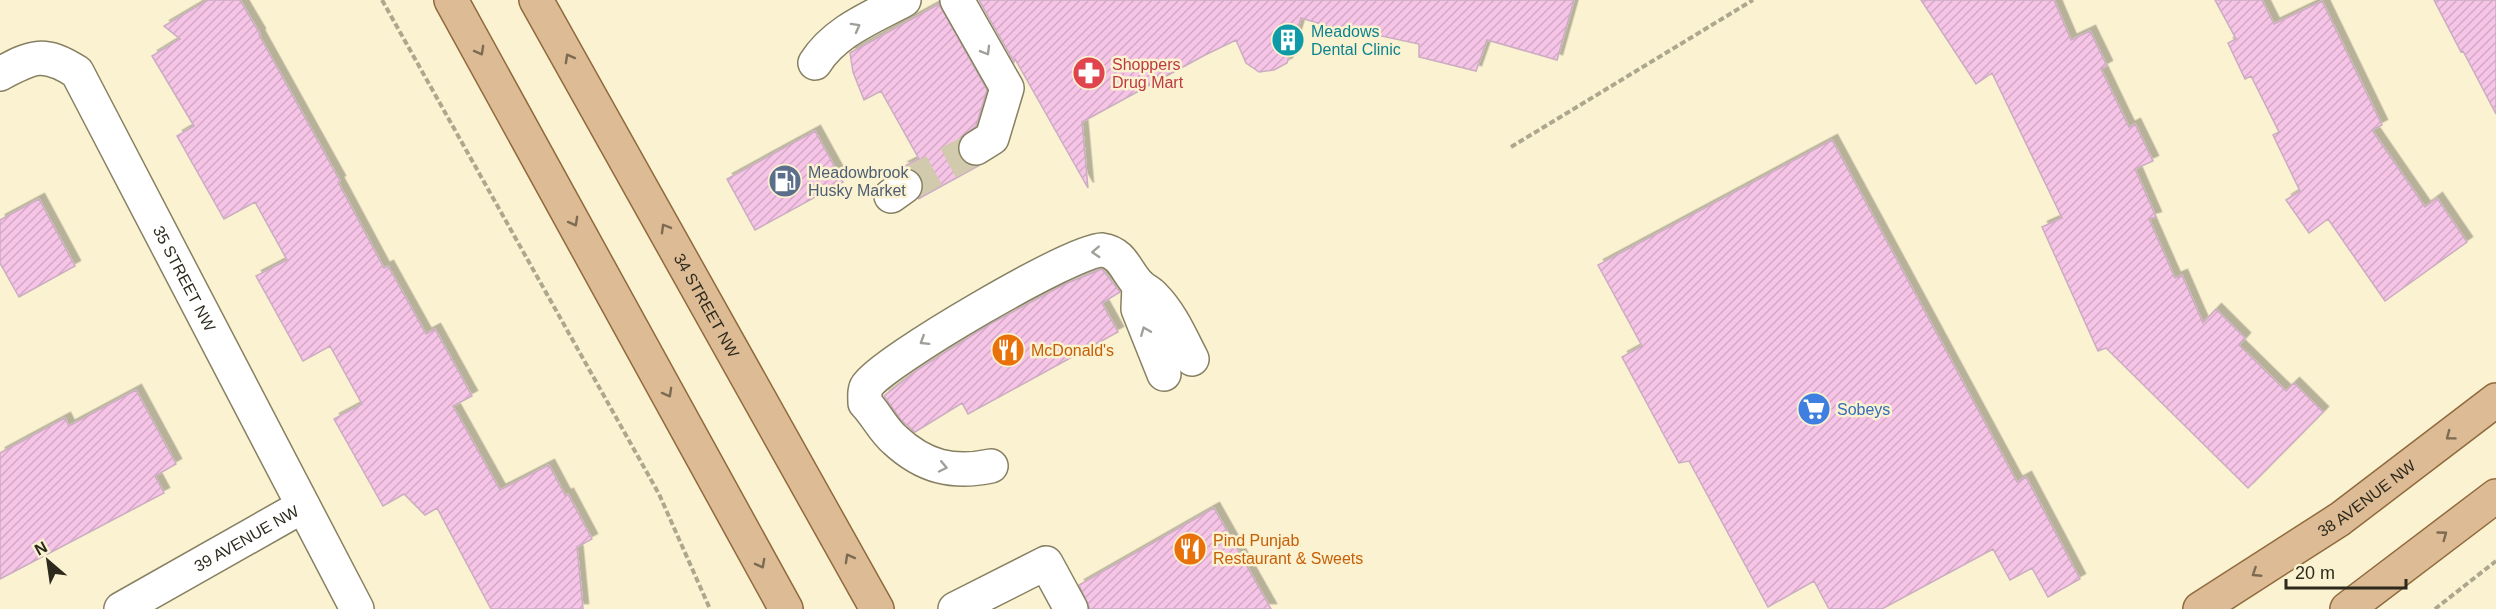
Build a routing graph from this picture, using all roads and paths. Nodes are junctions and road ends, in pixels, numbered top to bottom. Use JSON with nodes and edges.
{"nodes":[{"id":1,"x":381,"y":0,"type":"edge"},
{"id":2,"x":451,"y":0,"type":"edge"},
{"id":3,"x":536,"y":0,"type":"edge"},
{"id":4,"x":904,"y":0,"type":"edge"},
{"id":5,"x":957,"y":0,"type":"edge"},
{"id":6,"x":1753,"y":0,"type":"edge"},
{"id":7,"x":815,"y":63,"type":"dead end"},
{"id":8,"x":0,"y":75,"type":"edge"},
{"id":9,"x":1511,"y":147,"type":"dead end"},
{"id":10,"x":976,"y":148,"type":"tunnel mouth"},
{"id":11,"x":1139,"y":285,"type":"junction"},
{"id":12,"x":1192,"y":358,"type":"dead end"},
{"id":13,"x":1164,"y":374,"type":"dead end"},
{"id":14,"x":2496,"y":400,"type":"edge"},
{"id":15,"x":991,"y":466,"type":"dead end"},
{"id":16,"x":2496,"y":496,"type":"edge"},
{"id":17,"x":303,"y":506,"type":"junction"},
{"id":18,"x":2496,"y":561,"type":"edge"},
{"id":19,"x":121,"y":609,"type":"edge"},
{"id":20,"x":357,"y":609,"type":"edge"},
{"id":21,"x":710,"y":609,"type":"edge"},
{"id":22,"x":786,"y":609,"type":"edge"},
{"id":23,"x":877,"y":609,"type":"edge"},
{"id":24,"x":955,"y":609,"type":"edge"},
{"id":25,"x":1071,"y":609,"type":"edge"},
{"id":26,"x":2200,"y":609,"type":"edge"},
{"id":27,"x":2347,"y":609,"type":"edge"},
{"id":28,"x":2435,"y":609,"type":"edge"}],
"edges":[{"from":1,"to":21,"type":"path"},
{"from":2,"to":22,"type":"main road","one_way":true},
{"from":23,"to":3,"type":"main road","name":"34 STREET NW","one_way":true},
{"from":7,"to":4,"type":"street","one_way":true},
{"from":5,"to":10,"type":"street","one_way":true},
{"from":6,"to":9,"type":"path"},
{"from":8,"to":17,"type":"street","name":"35 STREET NW"},
{"from":11,"to":12,"type":"street"},
{"from":13,"to":11,"type":"street","one_way":true},
{"from":11,"to":15,"type":"street","one_way":true},
{"from":14,"to":26,"type":"main road","name":"38 AVENUE NW","one_way":true},
{"from":27,"to":16,"type":"main road","one_way":true},
{"from":17,"to":19,"type":"street","name":"39 AVENUE NW"},
{"from":17,"to":20,"type":"street","name":"39 AVENUE NW"},
{"from":18,"to":28,"type":"path"},
{"from":24,"to":25,"type":"street"}]}
